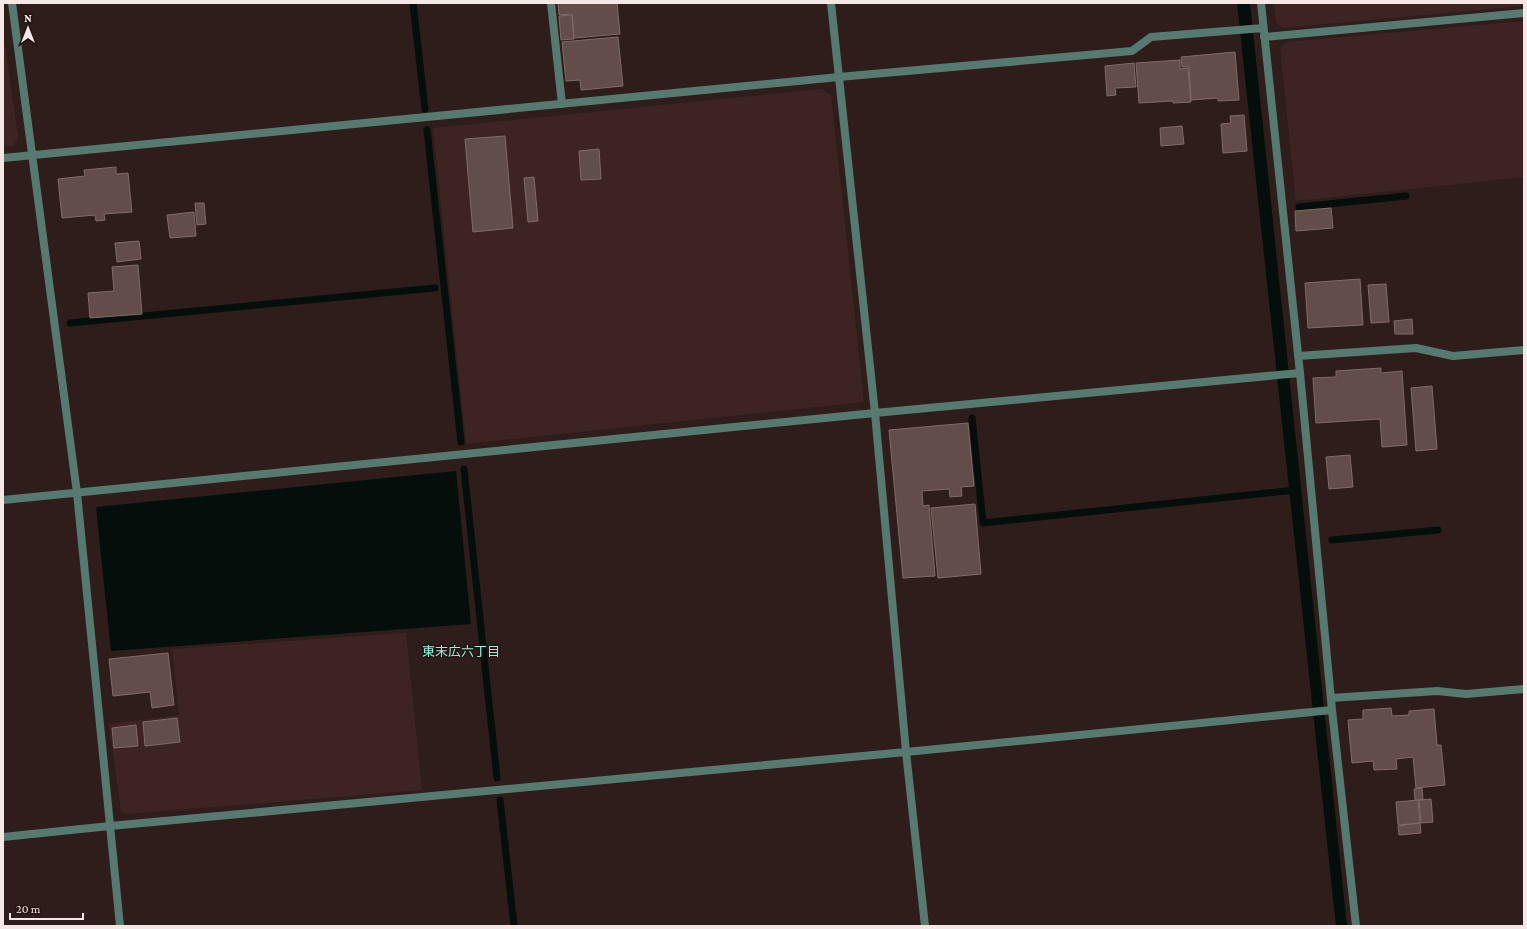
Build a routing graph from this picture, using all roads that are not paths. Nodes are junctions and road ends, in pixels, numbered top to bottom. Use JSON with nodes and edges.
{"nodes":[{"id":1,"x":12,"y":3,"type":"edge"},
{"id":2,"x":551,"y":3,"type":"edge"},
{"id":3,"x":830,"y":3,"type":"edge"},
{"id":4,"x":1261,"y":3,"type":"edge"},
{"id":5,"x":1524,"y":13,"type":"edge"},
{"id":6,"x":1263,"y":28,"type":"junction"},
{"id":7,"x":1264,"y":37,"type":"junction"},
{"id":8,"x":839,"y":77,"type":"junction"},
{"id":9,"x":562,"y":104,"type":"junction"},
{"id":10,"x":32,"y":155,"type":"junction"},
{"id":11,"x":3,"y":158,"type":"edge"},
{"id":12,"x":1524,"y":350,"type":"edge"},
{"id":13,"x":1298,"y":356,"type":"junction"},
{"id":14,"x":1300,"y":373,"type":"junction"},
{"id":15,"x":875,"y":413,"type":"junction"},
{"id":16,"x":76,"y":493,"type":"junction"},
{"id":17,"x":3,"y":500,"type":"edge"},
{"id":18,"x":1524,"y":689,"type":"edge"},
{"id":19,"x":1331,"y":698,"type":"junction"},
{"id":20,"x":1329,"y":711,"type":"junction"},
{"id":21,"x":906,"y":752,"type":"junction"},
{"id":22,"x":110,"y":826,"type":"junction"},
{"id":23,"x":3,"y":837,"type":"edge"},
{"id":24,"x":120,"y":926,"type":"edge"},
{"id":25,"x":925,"y":926,"type":"edge"},
{"id":26,"x":1356,"y":926,"type":"edge"}],
"edges":[{"from":1,"to":10,"type":"street"},
{"from":2,"to":9,"type":"street"},
{"from":3,"to":8,"type":"street"},
{"from":4,"to":6,"type":"street"},
{"from":5,"to":7,"type":"street"},
{"from":6,"to":7,"type":"street"},
{"from":6,"to":8,"type":"street"},
{"from":7,"to":13,"type":"street"},
{"from":8,"to":9,"type":"street"},
{"from":8,"to":15,"type":"street"},
{"from":9,"to":10,"type":"street"},
{"from":10,"to":11,"type":"street"},
{"from":10,"to":16,"type":"street"},
{"from":12,"to":13,"type":"street"},
{"from":13,"to":14,"type":"street"},
{"from":14,"to":15,"type":"street"},
{"from":14,"to":19,"type":"street"},
{"from":15,"to":16,"type":"street"},
{"from":15,"to":21,"type":"street"},
{"from":16,"to":17,"type":"street"},
{"from":16,"to":22,"type":"street"},
{"from":18,"to":19,"type":"street"},
{"from":19,"to":20,"type":"street"},
{"from":20,"to":21,"type":"street"},
{"from":20,"to":26,"type":"street"},
{"from":21,"to":22,"type":"street"},
{"from":21,"to":25,"type":"street"},
{"from":22,"to":23,"type":"street"},
{"from":22,"to":24,"type":"street"}]}
